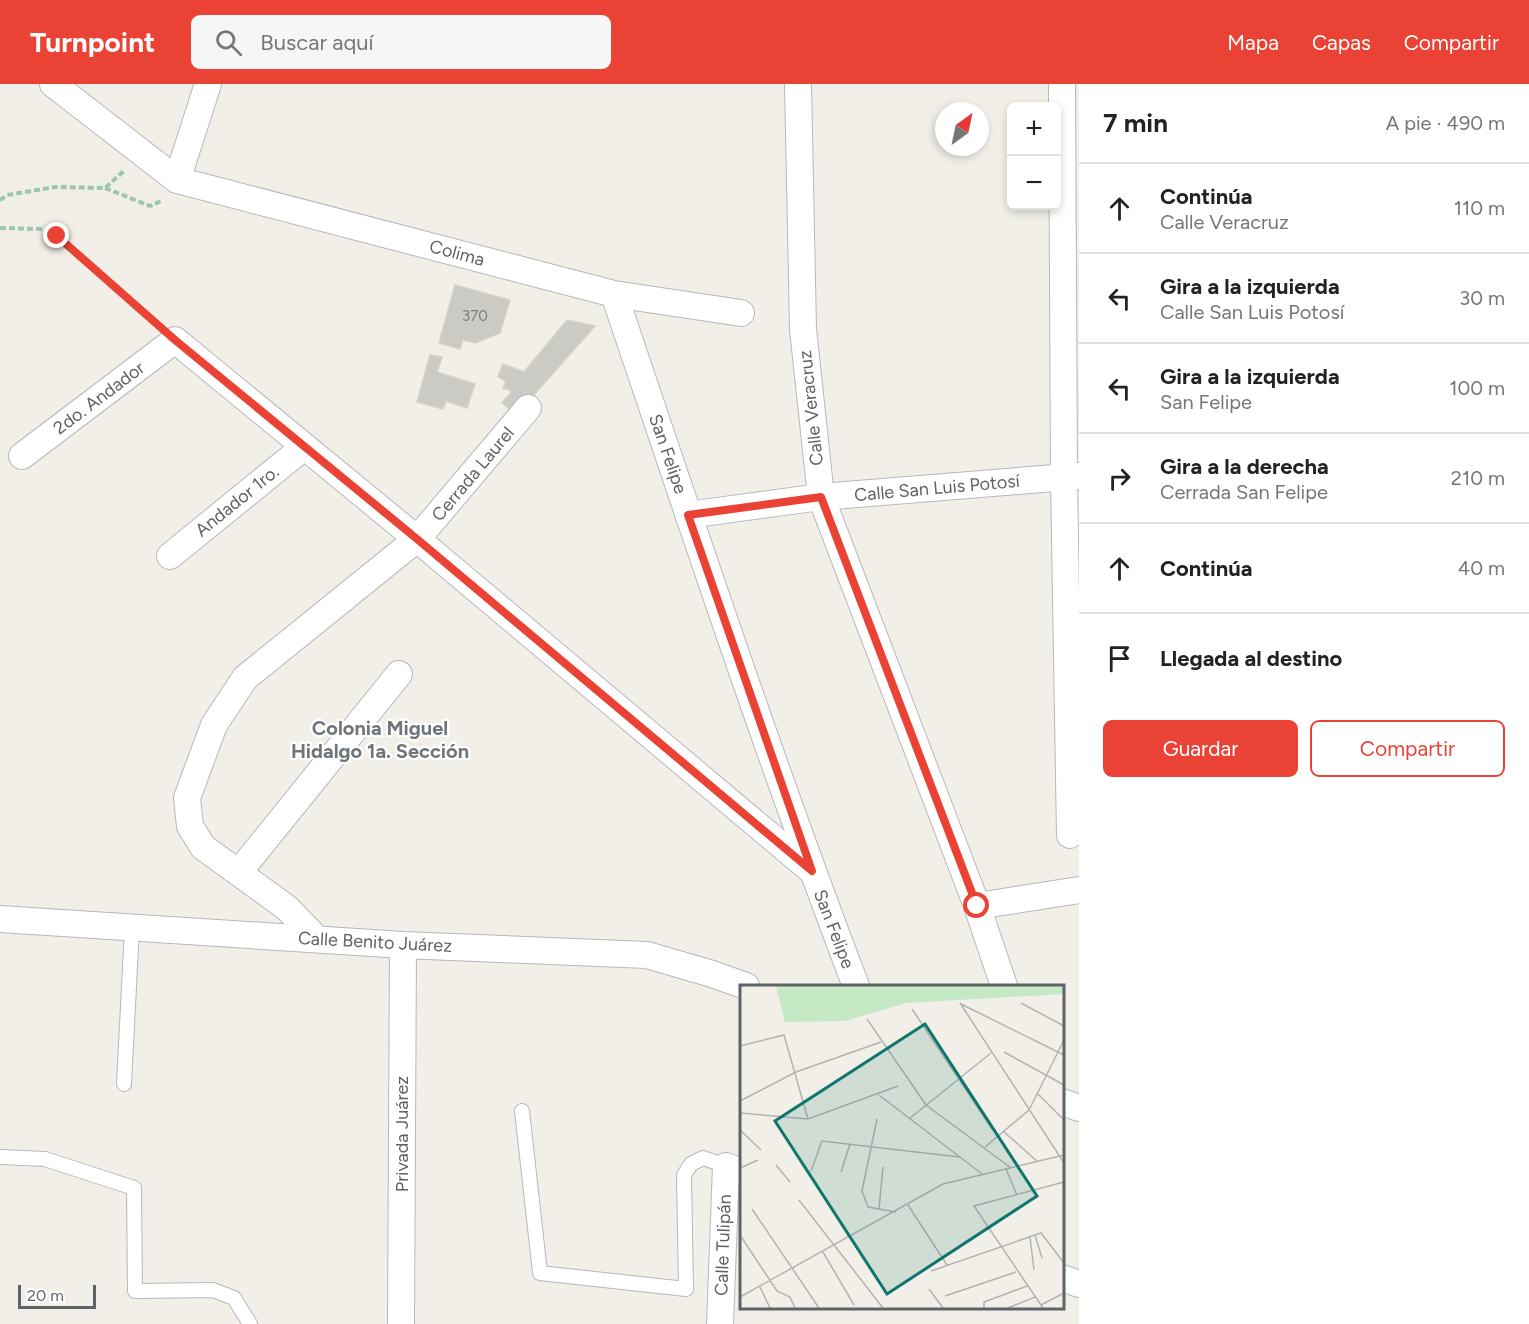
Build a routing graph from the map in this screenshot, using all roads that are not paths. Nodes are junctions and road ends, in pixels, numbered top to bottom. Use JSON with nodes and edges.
{"nodes":[{"id":1,"x":52,"y":84,"type":"edge"},
{"id":2,"x":208,"y":84,"type":"edge"},
{"id":3,"x":798,"y":84,"type":"edge"},
{"id":4,"x":1062,"y":84,"type":"edge"},
{"id":5,"x":177,"y":180,"type":"junction"},
{"id":6,"x":614,"y":294,"type":"junction"},
{"id":7,"x":741,"y":313,"type":"dead end"},
{"id":8,"x":528,"y":408,"type":"dead end"},
{"id":9,"x":304,"y":447,"type":"junction"},
{"id":10,"x":22,"y":456,"type":"dead end"},
{"id":11,"x":1071,"y":477,"type":"edge"},
{"id":12,"x":821,"y":497,"type":"junction"},
{"id":13,"x":688,"y":515,"type":"junction"},
{"id":14,"x":417,"y":539,"type":"junction"},
{"id":15,"x":170,"y":556,"type":"dead end"},
{"id":16,"x":399,"y":674,"type":"dead end"},
{"id":17,"x":1070,"y":835,"type":"dead end"},
{"id":18,"x":812,"y":871,"type":"junction"},
{"id":19,"x":239,"y":872,"type":"junction"},
{"id":20,"x":1079,"y":890,"type":"edge"},
{"id":21,"x":977,"y":906,"type":"junction"},
{"id":22,"x":0,"y":919,"type":"edge"},
{"id":23,"x":132,"y":928,"type":"junction"},
{"id":24,"x":317,"y":939,"type":"junction"},
{"id":25,"x":403,"y":945,"type":"junction"},
{"id":26,"x":741,"y":985,"type":"edge"},
{"id":27,"x":855,"y":985,"type":"edge"},
{"id":28,"x":1003,"y":985,"type":"edge"},
{"id":29,"x":124,"y":1084,"type":"dead end"},
{"id":30,"x":1064,"y":1103,"type":"edge"},
{"id":31,"x":1079,"y":1108,"type":"edge"},
{"id":32,"x":522,"y":1111,"type":"dead end"},
{"id":33,"x":0,"y":1157,"type":"edge"},
{"id":34,"x":734,"y":1169,"type":"edge"},
{"id":35,"x":1064,"y":1279,"type":"edge"},
{"id":36,"x":1079,"y":1284,"type":"edge"},
{"id":37,"x":250,"y":1324,"type":"edge"},
{"id":38,"x":401,"y":1324,"type":"edge"},
{"id":39,"x":720,"y":1324,"type":"edge"}],
"edges":[{"from":1,"to":5,"type":"street"},
{"from":2,"to":5,"type":"street"},
{"from":3,"to":12,"type":"street","name":"Calle Veracruz"},
{"from":4,"to":11,"type":"street"},
{"from":5,"to":6,"type":"street","name":"Colima"},
{"from":6,"to":7,"type":"street","name":"Colima"},
{"from":6,"to":13,"type":"street","name":"San Felipe"},
{"from":8,"to":14,"type":"street","name":"Cerrada Laurel"},
{"from":9,"to":10,"type":"street","name":"2do. Andador"},
{"from":9,"to":14,"type":"street"},
{"from":9,"to":15,"type":"street","name":"Andador 1ro."},
{"from":11,"to":12,"type":"street","name":"Calle San Luis Potosí"},
{"from":11,"to":17,"type":"street"},
{"from":12,"to":13,"type":"street","name":"Calle San Luis Potosí"},
{"from":12,"to":21,"type":"street","name":"Calle Veracruz"},
{"from":13,"to":18,"type":"street","name":"San Felipe"},
{"from":14,"to":18,"type":"street"},
{"from":14,"to":19,"type":"street","name":"Cerrada Laurel"},
{"from":16,"to":19,"type":"street"},
{"from":18,"to":27,"type":"street","name":"San Felipe"},
{"from":19,"to":24,"type":"street","name":"Cerrada Laurel"},
{"from":20,"to":21,"type":"street"},
{"from":21,"to":28,"type":"street","name":"Calle Veracruz"},
{"from":22,"to":23,"type":"street","name":"Calle Benito Juárez"},
{"from":23,"to":24,"type":"street","name":"Calle Benito Juárez"},
{"from":23,"to":29,"type":"lane"},
{"from":24,"to":25,"type":"street","name":"Calle Benito Juárez"},
{"from":25,"to":26,"type":"street","name":"Calle Benito Juárez"},
{"from":25,"to":38,"type":"street","name":"Privada Juárez"},
{"from":30,"to":31,"type":"street"},
{"from":32,"to":34,"type":"lane"},
{"from":33,"to":37,"type":"lane"},
{"from":34,"to":39,"type":"street","name":"Calle Tulipán"},
{"from":35,"to":36,"type":"street"}]}
